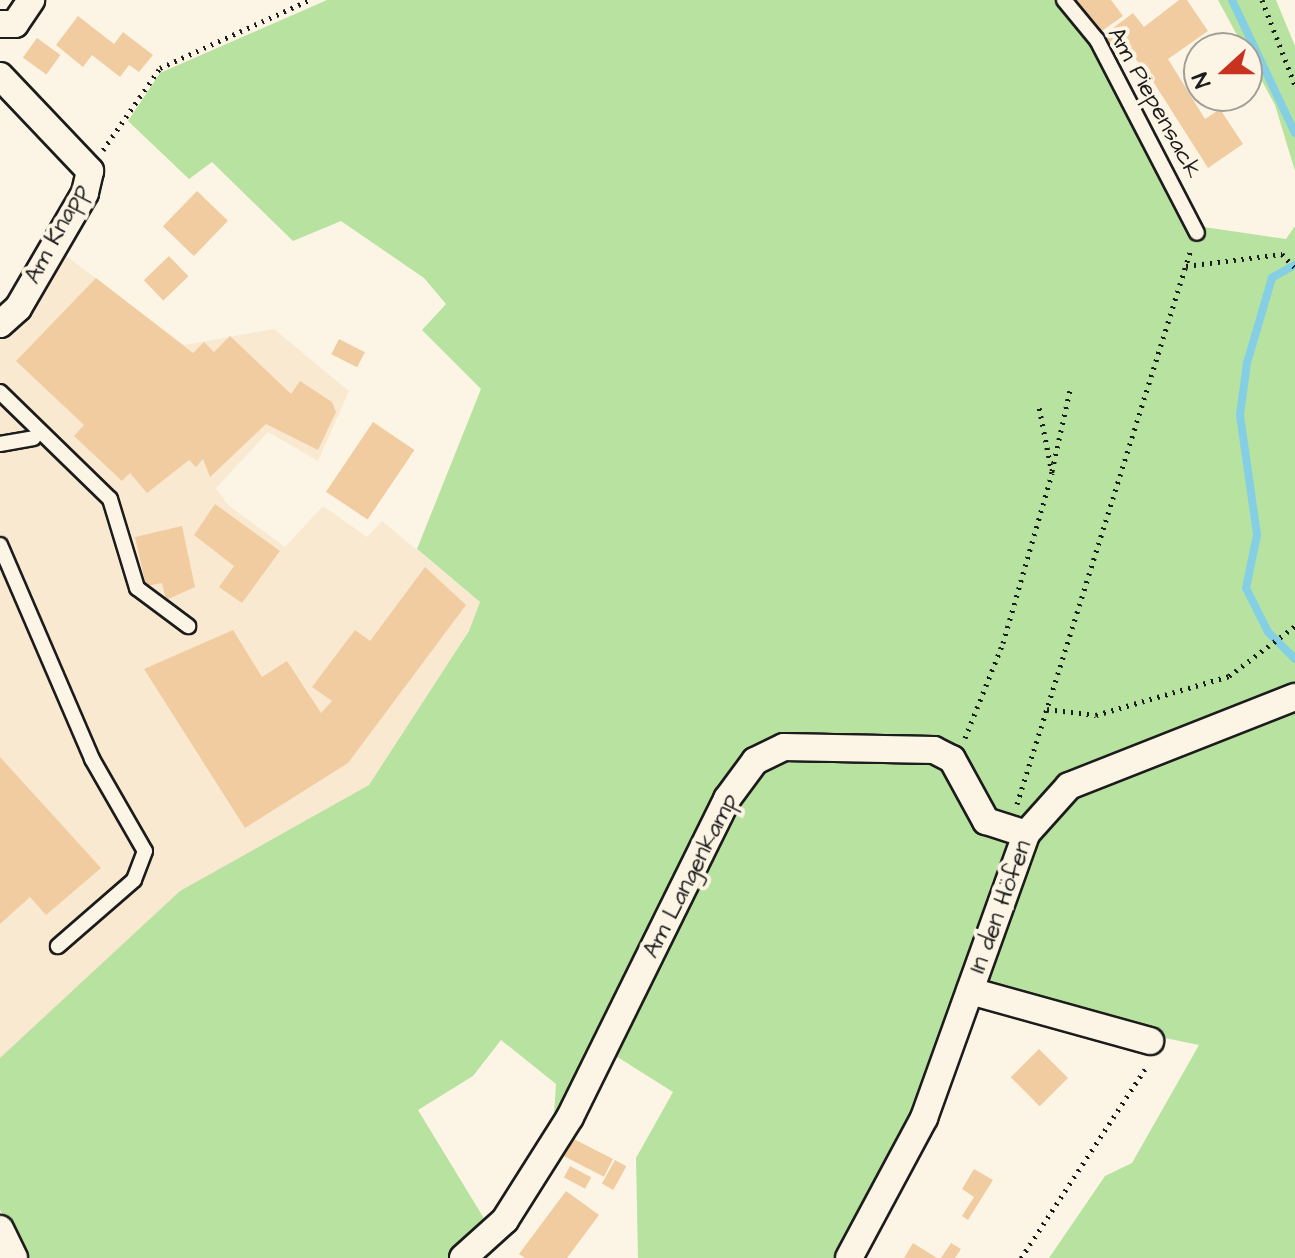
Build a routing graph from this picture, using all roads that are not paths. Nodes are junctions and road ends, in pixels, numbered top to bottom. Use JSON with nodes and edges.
{"nodes":[{"id":1,"x":31,"y":0,"type":"edge"},
{"id":2,"x":1064,"y":0,"type":"edge"},
{"id":3,"x":0,"y":24,"type":"edge"},
{"id":4,"x":0,"y":76,"type":"edge"},
{"id":5,"x":1197,"y":233,"type":"road end"},
{"id":6,"x":0,"y":324,"type":"edge"},
{"id":7,"x":0,"y":392,"type":"edge"},
{"id":8,"x":33,"y":438,"type":"dead end"},
{"id":9,"x":0,"y":444,"type":"edge"},
{"id":10,"x":0,"y":545,"type":"edge"},
{"id":11,"x":188,"y":626,"type":"dead end"},
{"id":12,"x":1295,"y":697,"type":"edge"},
{"id":13,"x":1017,"y":833,"type":"junction"},
{"id":14,"x":58,"y":946,"type":"dead end"},
{"id":15,"x":970,"y":991,"type":"junction"},
{"id":16,"x":1150,"y":1041,"type":"road end"},
{"id":17,"x":0,"y":1229,"type":"edge"},
{"id":18,"x":14,"y":1258,"type":"edge"},
{"id":19,"x":463,"y":1258,"type":"edge"},
{"id":20,"x":849,"y":1258,"type":"edge"}],
"edges":[{"from":1,"to":3,"type":"street"},
{"from":2,"to":5,"type":"lane","name":"Am Piepensack"},
{"from":4,"to":6,"type":"street","name":"Am Knapp"},
{"from":7,"to":11,"type":"lane"},
{"from":8,"to":9,"type":"lane"},
{"from":10,"to":14,"type":"lane"},
{"from":12,"to":13,"type":"street","name":"In den Höfen"},
{"from":13,"to":15,"type":"street","name":"In den Höfen"},
{"from":13,"to":19,"type":"street","name":"Am Langenkamp"},
{"from":15,"to":16,"type":"street"},
{"from":15,"to":20,"type":"street","name":"In den Höfen"},
{"from":17,"to":18,"type":"street"}]}
